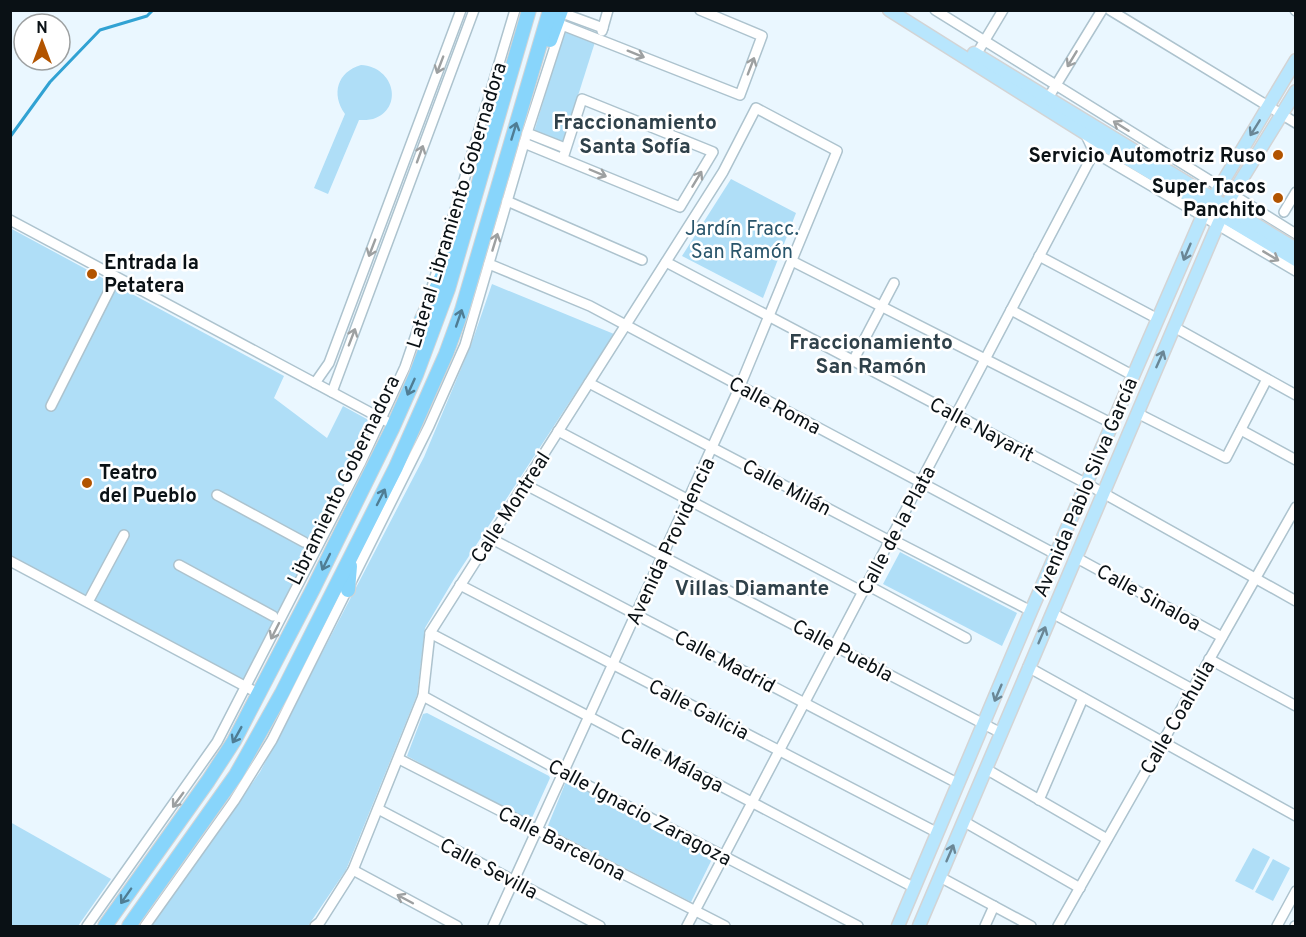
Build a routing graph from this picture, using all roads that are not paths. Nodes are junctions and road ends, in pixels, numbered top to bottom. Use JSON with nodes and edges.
{"nodes":[{"id":1,"x":461,"y":10,"type":"edge"},
{"id":2,"x":474,"y":10,"type":"edge"},
{"id":3,"x":515,"y":10,"type":"edge"},
{"id":4,"x":529,"y":10,"type":"edge"},
{"id":5,"x":550,"y":10,"type":"edge"},
{"id":6,"x":608,"y":10,"type":"edge"},
{"id":7,"x":700,"y":10,"type":"edge"},
{"id":8,"x":889,"y":10,"type":"edge"},
{"id":9,"x":904,"y":10,"type":"edge"},
{"id":10,"x":934,"y":10,"type":"edge"},
{"id":11,"x":1003,"y":10,"type":"edge"},
{"id":12,"x":1102,"y":10,"type":"edge"},
{"id":13,"x":1110,"y":10,"type":"edge"},
{"id":14,"x":564,"y":12,"type":"edge"},
{"id":15,"x":562,"y":25,"type":"junction"},
{"id":16,"x":603,"y":28,"type":"junction"},
{"id":17,"x":599,"y":39,"type":"junction"},
{"id":18,"x":984,"y":42,"type":"junction"},
{"id":19,"x":976,"y":55,"type":"junction"},
{"id":20,"x":1296,"y":60,"type":"edge"},
{"id":21,"x":534,"y":68,"type":"junction"},
{"id":22,"x":1056,"y":86,"type":"junction"},
{"id":23,"x":1296,"y":91,"type":"edge"},
{"id":24,"x":429,"y":95,"type":"junction"},
{"id":25,"x":440,"y":99,"type":"junction"},
{"id":26,"x":1045,"y":103,"type":"junction"},
{"id":27,"x":1269,"y":107,"type":"junction"},
{"id":28,"x":1281,"y":114,"type":"junction"},
{"id":29,"x":1296,"y":123,"type":"edge"},
{"id":30,"x":527,"y":133,"type":"junction"},
{"id":31,"x":1099,"y":142,"type":"junction"},
{"id":32,"x":524,"y":143,"type":"junction"},
{"id":33,"x":837,"y":151,"type":"joint"},
{"id":34,"x":564,"y":153,"type":"junction"},
{"id":35,"x":1218,"y":186,"type":"junction"},
{"id":36,"x":1296,"y":192,"type":"edge"},
{"id":37,"x":1232,"y":195,"type":"junction"},
{"id":38,"x":507,"y":201,"type":"junction"},
{"id":39,"x":1207,"y":207,"type":"junction"},
{"id":40,"x":1284,"y":212,"type":"dead end"},
{"id":41,"x":1222,"y":216,"type":"junction"},
{"id":42,"x":384,"y":218,"type":"junction"},
{"id":43,"x":10,"y":220,"type":"edge"},
{"id":44,"x":395,"y":222,"type":"junction"},
{"id":45,"x":465,"y":229,"type":"junction"},
{"id":46,"x":1296,"y":234,"type":"edge"},
{"id":47,"x":1296,"y":249,"type":"edge"},
{"id":48,"x":1039,"y":256,"type":"junction"},
{"id":49,"x":642,"y":260,"type":"dead end"},
{"id":50,"x":1296,"y":260,"type":"edge"},
{"id":51,"x":792,"y":261,"type":"junction"},
{"id":52,"x":666,"y":262,"type":"junction"},
{"id":53,"x":489,"y":264,"type":"junction"},
{"id":54,"x":1296,"y":271,"type":"edge"},
{"id":55,"x":116,"y":276,"type":"junction"},
{"id":56,"x":894,"y":283,"type":"dead end"},
{"id":57,"x":882,"y":306,"type":"junction"},
{"id":58,"x":1011,"y":310,"type":"junction"},
{"id":59,"x":769,"y":317,"type":"junction"},
{"id":60,"x":1158,"y":319,"type":"junction"},
{"id":61,"x":421,"y":321,"type":"junction"},
{"id":62,"x":626,"y":325,"type":"junction"},
{"id":63,"x":1174,"y":327,"type":"junction"},
{"id":64,"x":985,"y":359,"type":"junction"},
{"id":65,"x":854,"y":361,"type":"junction"},
{"id":66,"x":1134,"y":376,"type":"junction"},
{"id":67,"x":1267,"y":379,"type":"junction"},
{"id":68,"x":315,"y":383,"type":"junction"},
{"id":69,"x":589,"y":383,"type":"junction"},
{"id":70,"x":740,"y":386,"type":"junction"},
{"id":71,"x":332,"y":392,"type":"junction"},
{"id":72,"x":1296,"y":395,"type":"edge"},
{"id":73,"x":51,"y":406,"type":"dead end"},
{"id":74,"x":1137,"y":412,"type":"junction"},
{"id":75,"x":956,"y":415,"type":"junction"},
{"id":76,"x":388,"y":422,"type":"junction"},
{"id":77,"x":1113,"y":424,"type":"junction"},
{"id":78,"x":1241,"y":430,"type":"junction"},
{"id":79,"x":558,"y":431,"type":"junction"},
{"id":80,"x":712,"y":448,"type":"junction"},
{"id":81,"x":1296,"y":460,"type":"edge"},
{"id":82,"x":920,"y":482,"type":"junction"},
{"id":83,"x":524,"y":484,"type":"junction"},
{"id":84,"x":1087,"y":484,"type":"junction"},
{"id":85,"x":1102,"y":493,"type":"junction"},
{"id":86,"x":217,"y":495,"type":"dead end"},
{"id":87,"x":688,"y":500,"type":"junction"},
{"id":88,"x":1296,"y":507,"type":"edge"},
{"id":89,"x":124,"y":535,"type":"dead end"},
{"id":90,"x":490,"y":538,"type":"junction"},
{"id":91,"x":890,"y":540,"type":"junction"},
{"id":92,"x":304,"y":542,"type":"dead end"},
{"id":93,"x":1057,"y":555,"type":"junction"},
{"id":94,"x":351,"y":556,"type":"junction"},
{"id":95,"x":663,"y":556,"type":"junction"},
{"id":96,"x":1076,"y":557,"type":"junction"},
{"id":97,"x":10,"y":561,"type":"edge"},
{"id":98,"x":179,"y":565,"type":"dead end"},
{"id":99,"x":1255,"y":579,"type":"junction"},
{"id":100,"x":460,"y":585,"type":"junction"},
{"id":101,"x":865,"y":588,"type":"junction"},
{"id":102,"x":348,"y":590,"type":"junction"},
{"id":103,"x":1296,"y":601,"type":"edge"},
{"id":104,"x":88,"y":602,"type":"junction"},
{"id":105,"x":1032,"y":611,"type":"junction"},
{"id":106,"x":1052,"y":613,"type":"junction"},
{"id":107,"x":636,"y":614,"type":"junction"},
{"id":108,"x":273,"y":616,"type":"dead end"},
{"id":109,"x":430,"y":633,"type":"junction"},
{"id":110,"x":1222,"y":637,"type":"junction"},
{"id":111,"x":966,"y":638,"type":"dead end"},
{"id":112,"x":835,"y":646,"type":"junction"},
{"id":113,"x":1209,"y":658,"type":"junction"},
{"id":114,"x":613,"y":664,"type":"junction"},
{"id":115,"x":1028,"y":667,"type":"junction"},
{"id":116,"x":1192,"y":689,"type":"junction"},
{"id":117,"x":253,"y":690,"type":"junction"},
{"id":118,"x":423,"y":696,"type":"junction"},
{"id":119,"x":1083,"y":698,"type":"junction"},
{"id":120,"x":805,"y":703,"type":"junction"},
{"id":121,"x":1296,"y":706,"type":"edge"},
{"id":122,"x":589,"y":717,"type":"junction"},
{"id":123,"x":985,"y":724,"type":"junction"},
{"id":124,"x":1001,"y":733,"type":"junction"},
{"id":125,"x":1162,"y":742,"type":"junction"},
{"id":126,"x":780,"y":751,"type":"junction"},
{"id":127,"x":399,"y":759,"type":"junction"},
{"id":128,"x":986,"y":769,"type":"junction"},
{"id":129,"x":564,"y":773,"type":"junction"},
{"id":130,"x":959,"y":784,"type":"junction"},
{"id":131,"x":1039,"y":800,"type":"junction"},
{"id":132,"x":752,"y":803,"type":"junction"},
{"id":133,"x":378,"y":809,"type":"junction"},
{"id":134,"x":1296,"y":816,"type":"edge"},
{"id":135,"x":963,"y":821,"type":"junction"},
{"id":136,"x":537,"y":831,"type":"junction"},
{"id":137,"x":938,"y":833,"type":"junction"},
{"id":138,"x":1107,"y":839,"type":"junction"},
{"id":139,"x":724,"y":856,"type":"junction"},
{"id":140,"x":353,"y":870,"type":"junction"},
{"id":141,"x":940,"y":877,"type":"junction"},
{"id":142,"x":514,"y":881,"type":"junction"},
{"id":143,"x":915,"y":888,"type":"junction"},
{"id":144,"x":1080,"y":888,"type":"junction"},
{"id":145,"x":1296,"y":891,"type":"edge"},
{"id":146,"x":994,"y":906,"type":"junction"},
{"id":147,"x":695,"y":912,"type":"junction"},
{"id":148,"x":321,"y":925,"type":"edge"},
{"id":149,"x":87,"y":927,"type":"edge"},
{"id":150,"x":105,"y":927,"type":"edge"},
{"id":151,"x":129,"y":927,"type":"edge"},
{"id":152,"x":145,"y":927,"type":"edge"},
{"id":153,"x":457,"y":927,"type":"edge"},
{"id":154,"x":493,"y":927,"type":"edge"},
{"id":155,"x":600,"y":927,"type":"edge"},
{"id":156,"x":687,"y":927,"type":"edge"},
{"id":157,"x":725,"y":927,"type":"edge"},
{"id":158,"x":858,"y":927,"type":"edge"},
{"id":159,"x":898,"y":927,"type":"edge"},
{"id":160,"x":919,"y":927,"type":"edge"},
{"id":161,"x":985,"y":927,"type":"edge"},
{"id":162,"x":1031,"y":927,"type":"edge"},
{"id":163,"x":1058,"y":927,"type":"edge"},
{"id":164,"x":1277,"y":927,"type":"edge"}],
"edges":[{"from":1,"to":24,"type":"street","one_way":true},
{"from":2,"to":25,"type":"street"},
{"from":3,"to":61,"type":"street","name":"Lateral Libramiento Gobernadora"},
{"from":4,"to":45,"type":"highway","name":"Libramiento Gobernadora"},
{"from":5,"to":21,"type":"highway","name":"Libramiento Gobernadora"},
{"from":6,"to":16,"type":"street"},
{"from":17,"to":7,"type":"street","one_way":true},
{"from":8,"to":26,"type":"main road"},
{"from":9,"to":19,"type":"main road"},
{"from":10,"to":18,"type":"street"},
{"from":11,"to":18,"type":"street"},
{"from":12,"to":22,"type":"street","one_way":true},
{"from":13,"to":27,"type":"street"},
{"from":14,"to":15,"type":"street"},
{"from":14,"to":16,"type":"street"},
{"from":14,"to":21,"type":"highway"},
{"from":15,"to":17,"type":"street"},
{"from":15,"to":30,"type":"street"},
{"from":16,"to":17,"type":"street"},
{"from":18,"to":19,"type":"street"},
{"from":18,"to":22,"type":"street"},
{"from":19,"to":26,"type":"main road"},
{"from":20,"to":27,"type":"main road","name":"Avenida Pablo Silva García"},
{"from":94,"to":21,"type":"highway","name":"Libramiento Gobernadora","one_way":true},
{"from":22,"to":26,"type":"street"},
{"from":35,"to":22,"type":"street","one_way":true},
{"from":23,"to":28,"type":"main road","name":"Avenida Pablo Silva García"},
{"from":24,"to":25,"type":"street"},
{"from":24,"to":42,"type":"street"},
{"from":44,"to":25,"type":"street","one_way":true},
{"from":26,"to":31,"type":"main road"},
{"from":26,"to":31,"type":"main road"},
{"from":27,"to":28,"type":"street"},
{"from":27,"to":35,"type":"main road","name":"Avenida Pablo Silva García","one_way":true},
{"from":28,"to":29,"type":"street"},
{"from":28,"to":37,"type":"main road","name":"Avenida Pablo Silva García"},
{"from":30,"to":32,"type":"street"},
{"from":30,"to":34,"type":"street"},
{"from":31,"to":39,"type":"main road"},
{"from":31,"to":39,"type":"street"},
{"from":31,"to":48,"type":"street","name":"Calle de la Plata"},
{"from":32,"to":34,"type":"street"},
{"from":32,"to":38,"type":"street"},
{"from":33,"to":51,"type":"street","name":"Avenida Providencia"},
{"from":33,"to":52,"type":"street","name":"Calle Montreal"},
{"from":34,"to":34,"type":"street","one_way":true},
{"from":35,"to":37,"type":"street"},
{"from":35,"to":39,"type":"main road","name":"Avenida Pablo Silva García"},
{"from":36,"to":40,"type":"street"},
{"from":37,"to":41,"type":"main road","name":"Avenida Pablo Silva García"},
{"from":37,"to":46,"type":"street"},
{"from":38,"to":49,"type":"street"},
{"from":53,"to":38,"type":"street","one_way":true},
{"from":39,"to":41,"type":"main road"},
{"from":39,"to":41,"type":"street"},
{"from":39,"to":60,"type":"main road","name":"Avenida Pablo Silva García","one_way":true},
{"from":41,"to":47,"type":"main road"},
{"from":41,"to":50,"type":"main road"},
{"from":41,"to":54,"type":"street","one_way":true},
{"from":41,"to":63,"type":"main road","name":"Avenida Pablo Silva García"},
{"from":42,"to":44,"type":"street"},
{"from":42,"to":68,"type":"street","one_way":true},
{"from":43,"to":55,"type":"street"},
{"from":71,"to":44,"type":"street","one_way":true},
{"from":45,"to":61,"type":"highway"},
{"from":45,"to":76,"type":"highway","name":"Libramiento Gobernadora","one_way":true},
{"from":48,"to":58,"type":"street","name":"Calle de la Plata"},
{"from":48,"to":60,"type":"street"},
{"from":51,"to":57,"type":"street"},
{"from":51,"to":59,"type":"street","name":"Avenida Providencia"},
{"from":52,"to":59,"type":"street","name":"Calle Nayarit"},
{"from":52,"to":62,"type":"street","name":"Calle Montreal"},
{"from":53,"to":62,"type":"street","name":"Calle Roma"},
{"from":53,"to":102,"type":"street"},
{"from":55,"to":68,"type":"street"},
{"from":55,"to":73,"type":"street"},
{"from":56,"to":57,"type":"street"},
{"from":57,"to":64,"type":"street"},
{"from":57,"to":65,"type":"street"},
{"from":58,"to":64,"type":"street","name":"Calle de la Plata"},
{"from":58,"to":66,"type":"street"},
{"from":59,"to":65,"type":"street","name":"Calle Nayarit"},
{"from":59,"to":70,"type":"street","name":"Avenida Providencia"},
{"from":60,"to":66,"type":"main road","name":"Avenida Pablo Silva García"},
{"from":61,"to":76,"type":"street","name":"Lateral Libramiento Gobernadora"},
{"from":62,"to":69,"type":"street","name":"Calle Montreal"},
{"from":62,"to":70,"type":"street","name":"Calle Roma"},
{"from":63,"to":67,"type":"street"},
{"from":74,"to":63,"type":"main road","name":"Avenida Pablo Silva García","one_way":true},
{"from":64,"to":75,"type":"street","name":"Calle de la Plata"},
{"from":64,"to":77,"type":"street"},
{"from":65,"to":75,"type":"street","name":"Calle Nayarit"},
{"from":66,"to":77,"type":"main road","name":"Avenida Pablo Silva García"},
{"from":67,"to":72,"type":"street"},
{"from":67,"to":78,"type":"street"},
{"from":68,"to":71,"type":"street"},
{"from":69,"to":79,"type":"street","name":"Calle Montreal"},
{"from":69,"to":80,"type":"street","name":"Calle Milán"},
{"from":70,"to":80,"type":"street","name":"Avenida Providencia"},
{"from":70,"to":82,"type":"street","name":"Calle Roma"},
{"from":71,"to":76,"type":"street"},
{"from":74,"to":78,"type":"street"},
{"from":74,"to":85,"type":"main road","name":"Avenida Pablo Silva García"},
{"from":75,"to":82,"type":"street","name":"Calle de la Plata"},
{"from":75,"to":84,"type":"street","name":"Calle Nayarit"},
{"from":76,"to":117,"type":"highway","name":"Libramiento Gobernadora","one_way":true},
{"from":77,"to":84,"type":"main road","name":"Avenida Pablo Silva García"},
{"from":78,"to":81,"type":"street"},
{"from":79,"to":83,"type":"street","name":"Calle Montreal"},
{"from":79,"to":87,"type":"street"},
{"from":80,"to":87,"type":"street","name":"Avenida Providencia"},
{"from":80,"to":91,"type":"street","name":"Calle Milán"},
{"from":82,"to":91,"type":"street","name":"Calle de la Plata"},
{"from":82,"to":93,"type":"street","name":"Calle Roma"},
{"from":83,"to":90,"type":"street","name":"Calle Montreal"},
{"from":83,"to":95,"type":"street","name":"Calle Puebla"},
{"from":84,"to":85,"type":"street","name":"Calle Nayarit"},
{"from":84,"to":93,"type":"main road","name":"Avenida Pablo Silva García"},
{"from":85,"to":96,"type":"main road","name":"Avenida Pablo Silva García"},
{"from":85,"to":99,"type":"street","name":"Calle Nayarit"},
{"from":86,"to":92,"type":"street"},
{"from":87,"to":95,"type":"street","name":"Avenida Providencia"},
{"from":87,"to":101,"type":"street"},
{"from":88,"to":99,"type":"street","name":"Calle Coahuila"},
{"from":89,"to":104,"type":"street"},
{"from":90,"to":100,"type":"street","name":"Calle Montreal"},
{"from":90,"to":107,"type":"street","name":"Calle Madrid"},
{"from":91,"to":101,"type":"street","name":"Calle de la Plata"},
{"from":91,"to":105,"type":"street","name":"Calle Milán"},
{"from":93,"to":105,"type":"main road","name":"Avenida Pablo Silva García"},
{"from":94,"to":102,"type":"highway"},
{"from":94,"to":151,"type":"highway","name":"Libramiento Gobernadora"},
{"from":95,"to":107,"type":"street","name":"Avenida Providencia"},
{"from":95,"to":112,"type":"street","name":"Calle Puebla"},
{"from":96,"to":106,"type":"main road","name":"Avenida Pablo Silva García"},
{"from":96,"to":110,"type":"street","name":"Calle Sinaloa"},
{"from":97,"to":104,"type":"street"},
{"from":98,"to":108,"type":"street"},
{"from":99,"to":103,"type":"street","name":"Calle Nayarit"},
{"from":99,"to":110,"type":"street","name":"Calle Coahuila"},
{"from":100,"to":109,"type":"street","name":"Calle Montreal"},
{"from":100,"to":114,"type":"street","name":"Calle Galicia"},
{"from":101,"to":111,"type":"street"},
{"from":101,"to":112,"type":"street","name":"Calle de la Plata"},
{"from":102,"to":152,"type":"street"},
{"from":104,"to":117,"type":"street"},
{"from":105,"to":123,"type":"main road","name":"Avenida Pablo Silva García","one_way":true},
{"from":115,"to":106,"type":"main road","name":"Avenida Pablo Silva García","one_way":true},
{"from":106,"to":116,"type":"street"},
{"from":107,"to":114,"type":"street","name":"Avenida Providencia"},
{"from":107,"to":120,"type":"street","name":"Calle Madrid"},
{"from":109,"to":118,"type":"street","name":"Calle Montreal"},
{"from":109,"to":122,"type":"street","name":"Calle Málaga"},
{"from":110,"to":113,"type":"street","name":"Calle Coahuila"},
{"from":112,"to":120,"type":"street","name":"Calle de la Plata"},
{"from":112,"to":123,"type":"street","name":"Calle Puebla"},
{"from":113,"to":116,"type":"street","name":"Calle Coahuila"},
{"from":113,"to":121,"type":"street","name":"Calle Sinaloa"},
{"from":114,"to":122,"type":"street","name":"Avenida Providencia"},
{"from":114,"to":126,"type":"street","name":"Calle Galicia"},
{"from":115,"to":119,"type":"street"},
{"from":115,"to":124,"type":"main road","name":"Avenida Pablo Silva García"},
{"from":116,"to":125,"type":"street","name":"Calle Coahuila"},
{"from":117,"to":149,"type":"street","one_way":true},
{"from":117,"to":150,"type":"highway","name":"Libramiento Gobernadora","one_way":true},
{"from":118,"to":127,"type":"street","name":"Calle Montreal"},
{"from":118,"to":129,"type":"street","name":"Calle Ignacio Zaragoza"},
{"from":119,"to":125,"type":"street"},
{"from":119,"to":131,"type":"street"},
{"from":120,"to":126,"type":"street","name":"Calle de la Plata"},
{"from":120,"to":130,"type":"street","name":"Calle Madrid"},
{"from":122,"to":129,"type":"street","name":"Avenida Providencia"},
{"from":122,"to":132,"type":"street","name":"Calle Málaga"},
{"from":123,"to":124,"type":"street","name":"Calle Puebla"},
{"from":123,"to":130,"type":"main road","name":"Avenida Pablo Silva García"},
{"from":124,"to":128,"type":"main road","name":"Avenida Pablo Silva García"},
{"from":125,"to":134,"type":"street"},
{"from":125,"to":138,"type":"street","name":"Calle Coahuila"},
{"from":126,"to":132,"type":"street","name":"Calle de la Plata"},
{"from":126,"to":137,"type":"street","name":"Calle Galicia"},
{"from":127,"to":133,"type":"street","name":"Calle Montreal"},
{"from":127,"to":136,"type":"street","name":"Calle Barcelona"},
{"from":128,"to":131,"type":"street"},
{"from":128,"to":135,"type":"main road","name":"Avenida Pablo Silva García"},
{"from":129,"to":136,"type":"street","name":"Avenida Providencia"},
{"from":129,"to":139,"type":"street","name":"Calle Ignacio Zaragoza"},
{"from":130,"to":137,"type":"main road","name":"Avenida Pablo Silva García"},
{"from":131,"to":138,"type":"street"},
{"from":132,"to":139,"type":"street","name":"Calle de la Plata"},
{"from":132,"to":143,"type":"street","name":"Calle Málaga"},
{"from":133,"to":140,"type":"street","name":"Calle Montreal"},
{"from":133,"to":142,"type":"street","name":"Calle Sevilla"},
{"from":141,"to":135,"type":"main road","name":"Avenida Pablo Silva García","one_way":true},
{"from":135,"to":144,"type":"street"},
{"from":136,"to":142,"type":"street","name":"Avenida Providencia"},
{"from":136,"to":147,"type":"street","name":"Calle Barcelona"},
{"from":137,"to":143,"type":"main road","name":"Avenida Pablo Silva García"},
{"from":138,"to":144,"type":"street","name":"Calle Coahuila"},
{"from":139,"to":147,"type":"street","name":"Calle de la Plata"},
{"from":139,"to":158,"type":"street","name":"Calle Ignacio Zaragoza"},
{"from":140,"to":148,"type":"street","name":"Calle Montreal"},
{"from":153,"to":140,"type":"street","one_way":true},
{"from":141,"to":146,"type":"street"},
{"from":141,"to":160,"type":"main road","name":"Avenida Pablo Silva García"},
{"from":142,"to":154,"type":"street","name":"Avenida Providencia"},
{"from":142,"to":155,"type":"street","name":"Calle Sevilla"},
{"from":143,"to":159,"type":"main road","name":"Avenida Pablo Silva García"},
{"from":144,"to":163,"type":"street","name":"Calle Coahuila"},
{"from":145,"to":164,"type":"street"},
{"from":146,"to":161,"type":"street"},
{"from":146,"to":162,"type":"street"},
{"from":147,"to":156,"type":"street","name":"Calle de la Plata"},
{"from":147,"to":157,"type":"street","name":"Calle Barcelona"}]}
